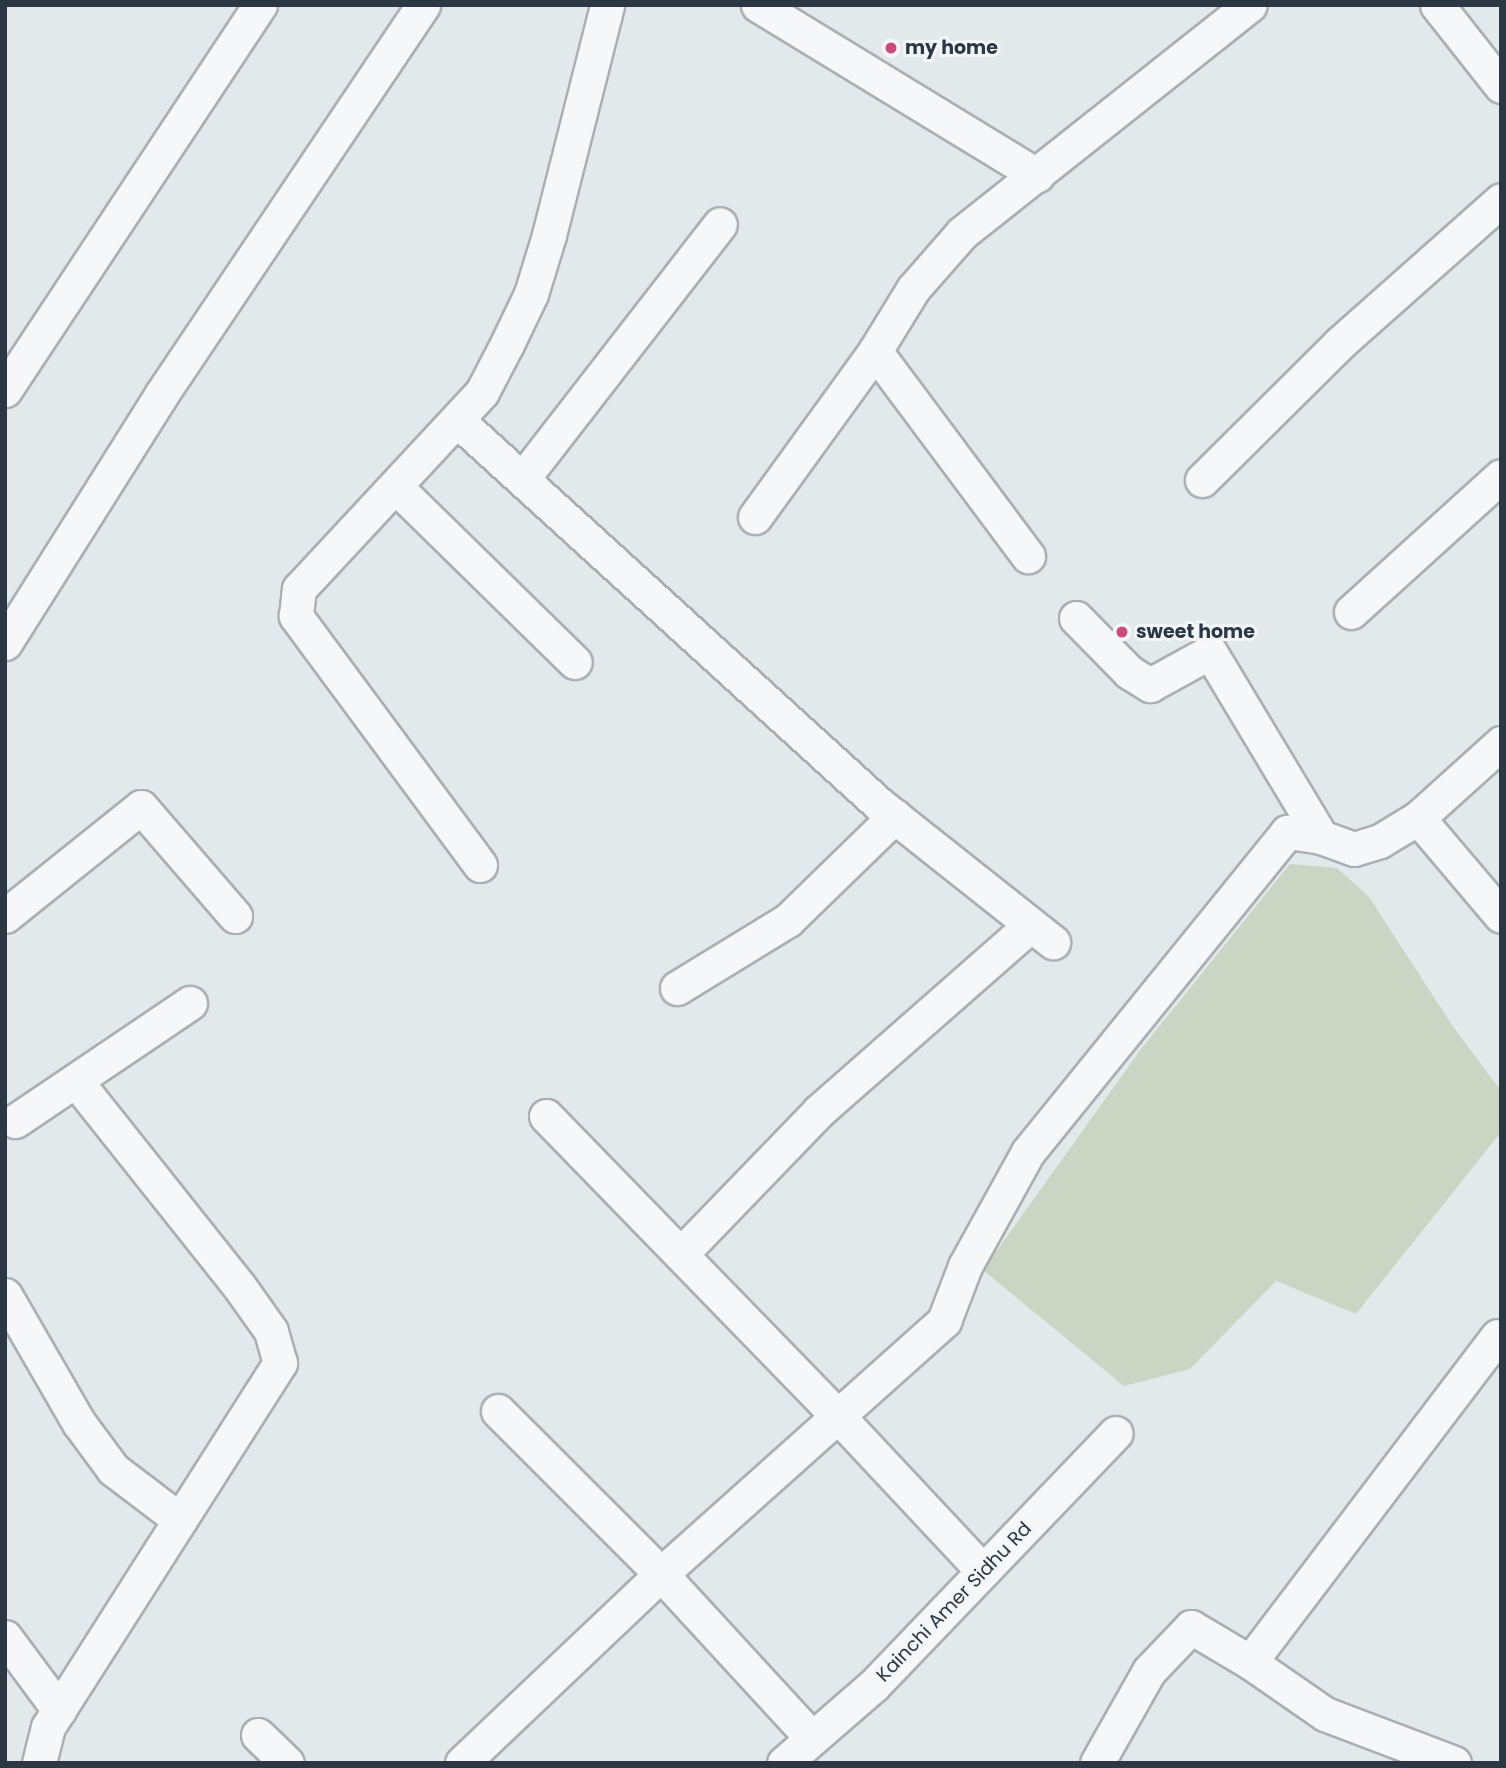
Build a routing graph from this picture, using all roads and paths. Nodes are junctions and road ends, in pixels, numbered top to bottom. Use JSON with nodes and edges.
{"nodes":[{"id":1,"x":260,"y":5,"type":"edge"},
{"id":2,"x":423,"y":5,"type":"edge"},
{"id":3,"x":607,"y":5,"type":"edge"},
{"id":4,"x":758,"y":5,"type":"edge"},
{"id":5,"x":1250,"y":5,"type":"edge"},
{"id":6,"x":1437,"y":5,"type":"edge"},
{"id":7,"x":1501,"y":86,"type":"edge"},
{"id":8,"x":1037,"y":175,"type":"junction"},
{"id":9,"x":1501,"y":200,"type":"edge"},
{"id":10,"x":720,"y":224,"type":"dead end"},
{"id":11,"x":875,"y":351,"type":"junction"},
{"id":12,"x":5,"y":390,"type":"edge"},
{"id":13,"x":457,"y":419,"type":"junction"},
{"id":14,"x":1501,"y":475,"type":"edge"},
{"id":15,"x":523,"y":478,"type":"junction"},
{"id":16,"x":1202,"y":480,"type":"dead end"},
{"id":17,"x":396,"y":487,"type":"junction"},
{"id":18,"x":755,"y":517,"type":"dead end"},
{"id":19,"x":1028,"y":556,"type":"dead end"},
{"id":20,"x":1352,"y":612,"type":"dead end"},
{"id":21,"x":1076,"y":618,"type":"dead end"},
{"id":22,"x":5,"y":643,"type":"edge"},
{"id":23,"x":575,"y":662,"type":"dead end"},
{"id":24,"x":1501,"y":743,"type":"edge"},
{"id":25,"x":895,"y":816,"type":"junction"},
{"id":26,"x":1418,"y":818,"type":"junction"},
{"id":27,"x":1321,"y":836,"type":"junction"},
{"id":28,"x":480,"y":865,"type":"dead end"},
{"id":29,"x":5,"y":916,"type":"edge"},
{"id":30,"x":235,"y":916,"type":"dead end"},
{"id":31,"x":1501,"y":916,"type":"edge"},
{"id":32,"x":677,"y":988,"type":"dead end"},
{"id":33,"x":190,"y":1003,"type":"dead end"},
{"id":34,"x":77,"y":1082,"type":"junction"},
{"id":35,"x":546,"y":1116,"type":"dead end"},
{"id":36,"x":15,"y":1121,"type":"dead end"},
{"id":37,"x":681,"y":1254,"type":"junction"},
{"id":38,"x":5,"y":1294,"type":"edge"},
{"id":39,"x":1500,"y":1335,"type":"edge"},
{"id":40,"x":498,"y":1411,"type":"dead end"},
{"id":41,"x":836,"y":1414,"type":"junction"},
{"id":42,"x":1116,"y":1433,"type":"dead end"},
{"id":43,"x":180,"y":1520,"type":"junction"},
{"id":44,"x":983,"y":1572,"type":"junction"},
{"id":45,"x":661,"y":1574,"type":"junction"},
{"id":46,"x":5,"y":1637,"type":"edge"},
{"id":47,"x":1250,"y":1661,"type":"junction"},
{"id":48,"x":59,"y":1710,"type":"junction"},
{"id":49,"x":258,"y":1735,"type":"dead end"},
{"id":50,"x":812,"y":1738,"type":"junction"},
{"id":51,"x":38,"y":1762,"type":"edge"},
{"id":52,"x":287,"y":1763,"type":"edge"},
{"id":53,"x":462,"y":1763,"type":"edge"},
{"id":54,"x":784,"y":1763,"type":"edge"},
{"id":55,"x":1097,"y":1763,"type":"edge"},
{"id":56,"x":1454,"y":1763,"type":"edge"}],
"edges":[{"from":1,"to":12,"type":"street"},
{"from":2,"to":22,"type":"street"},
{"from":3,"to":13,"type":"street"},
{"from":4,"to":8,"type":"street"},
{"from":5,"to":8,"type":"street"},
{"from":6,"to":7,"type":"street"},
{"from":8,"to":11,"type":"street"},
{"from":9,"to":16,"type":"street"},
{"from":10,"to":15,"type":"street"},
{"from":11,"to":18,"type":"street"},
{"from":11,"to":19,"type":"street"},
{"from":13,"to":15,"type":"street"},
{"from":13,"to":17,"type":"street"},
{"from":14,"to":20,"type":"street"},
{"from":15,"to":25,"type":"street"},
{"from":17,"to":23,"type":"street"},
{"from":17,"to":28,"type":"street"},
{"from":21,"to":27,"type":"street"},
{"from":24,"to":26,"type":"street"},
{"from":25,"to":32,"type":"street"},
{"from":25,"to":37,"type":"street"},
{"from":26,"to":27,"type":"street"},
{"from":26,"to":31,"type":"street"},
{"from":27,"to":41,"type":"street"},
{"from":29,"to":30,"type":"street"},
{"from":33,"to":34,"type":"street"},
{"from":34,"to":36,"type":"street"},
{"from":34,"to":43,"type":"street"},
{"from":35,"to":37,"type":"street"},
{"from":37,"to":41,"type":"street"},
{"from":38,"to":43,"type":"street"},
{"from":39,"to":47,"type":"street"},
{"from":40,"to":45,"type":"street"},
{"from":41,"to":44,"type":"street"},
{"from":41,"to":45,"type":"street"},
{"from":42,"to":44,"type":"street","name":"Kainchi Amer Sidhu Rd"},
{"from":43,"to":48,"type":"street"},
{"from":44,"to":50,"type":"street","name":"Kainchi Amer Sidhu Rd"},
{"from":45,"to":50,"type":"street"},
{"from":45,"to":53,"type":"street"},
{"from":46,"to":48,"type":"street"},
{"from":47,"to":55,"type":"street"},
{"from":47,"to":56,"type":"street"},
{"from":48,"to":51,"type":"street"},
{"from":49,"to":52,"type":"street"},
{"from":50,"to":54,"type":"street","name":"Kainchi Amer Sidhu Rd"}]}
